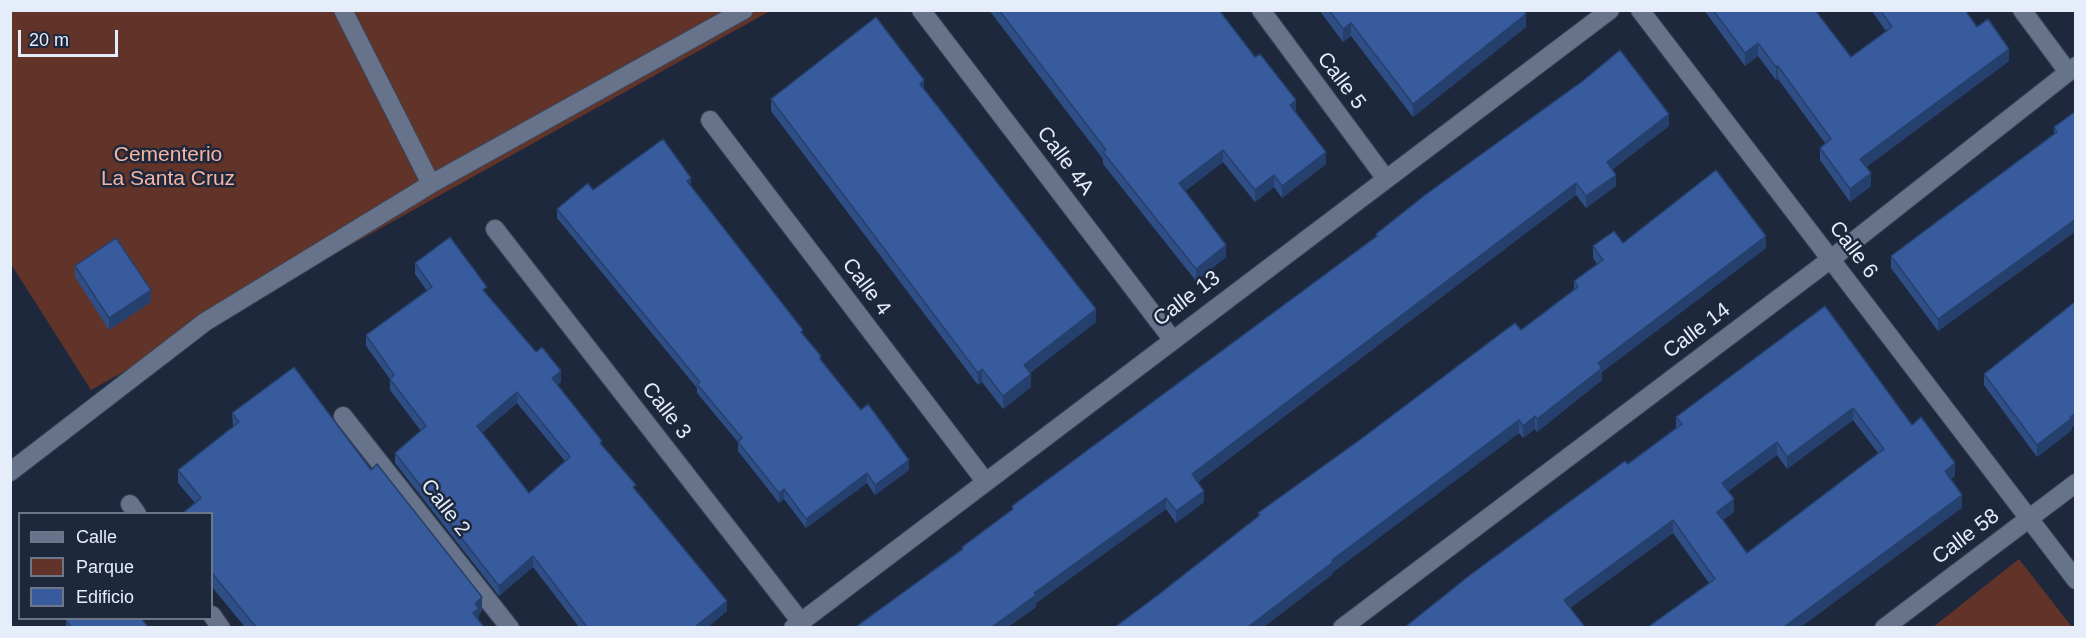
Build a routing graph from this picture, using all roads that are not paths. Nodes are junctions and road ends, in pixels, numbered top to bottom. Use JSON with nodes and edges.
{"nodes":[{"id":1,"x":344,"y":10,"type":"edge"},
{"id":2,"x":744,"y":10,"type":"edge"},
{"id":3,"x":921,"y":10,"type":"edge"},
{"id":4,"x":1261,"y":10,"type":"edge"},
{"id":5,"x":1611,"y":10,"type":"edge"},
{"id":6,"x":1640,"y":10,"type":"edge"},
{"id":7,"x":2022,"y":10,"type":"edge"},
{"id":8,"x":2072,"y":69,"type":"edge"},
{"id":9,"x":710,"y":120,"type":"dead end"},
{"id":10,"x":1386,"y":179,"type":"junction"},
{"id":11,"x":431,"y":184,"type":"junction"},
{"id":12,"x":495,"y":229,"type":"dead end"},
{"id":13,"x":1831,"y":259,"type":"junction"},
{"id":14,"x":1172,"y":339,"type":"junction"},
{"id":15,"x":344,"y":416,"type":"dead end"},
{"id":16,"x":10,"y":472,"type":"edge"},
{"id":17,"x":985,"y":481,"type":"junction"},
{"id":18,"x":2076,"y":483,"type":"edge"},
{"id":19,"x":2029,"y":518,"type":"junction"},
{"id":20,"x":2076,"y":580,"type":"edge"},
{"id":21,"x":797,"y":625,"type":"edge"},
{"id":22,"x":510,"y":627,"type":"edge"},
{"id":23,"x":1342,"y":627,"type":"edge"},
{"id":24,"x":1884,"y":627,"type":"edge"}],
"edges":[{"from":1,"to":11,"type":"street"},
{"from":2,"to":11,"type":"street"},
{"from":3,"to":14,"type":"street","name":"Calle 4A"},
{"from":4,"to":10,"type":"street","name":"Calle 5"},
{"from":5,"to":10,"type":"street","name":"Calle 13"},
{"from":6,"to":13,"type":"street","name":"Calle 6"},
{"from":7,"to":8,"type":"street"},
{"from":8,"to":13,"type":"street","name":"Calle 14"},
{"from":9,"to":17,"type":"street","name":"Calle 4"},
{"from":10,"to":14,"type":"street","name":"Calle 13"},
{"from":11,"to":16,"type":"street"},
{"from":12,"to":21,"type":"street","name":"Calle 3"},
{"from":13,"to":19,"type":"street","name":"Calle 6"},
{"from":13,"to":23,"type":"street","name":"Calle 14"},
{"from":14,"to":17,"type":"street","name":"Calle 13"},
{"from":15,"to":22,"type":"street","name":"Calle 2"},
{"from":17,"to":21,"type":"street","name":"Calle 13"},
{"from":18,"to":19,"type":"street","name":"Calle 58"},
{"from":19,"to":20,"type":"street","name":"Calle 6"},
{"from":19,"to":24,"type":"street","name":"Calle 58"}]}
